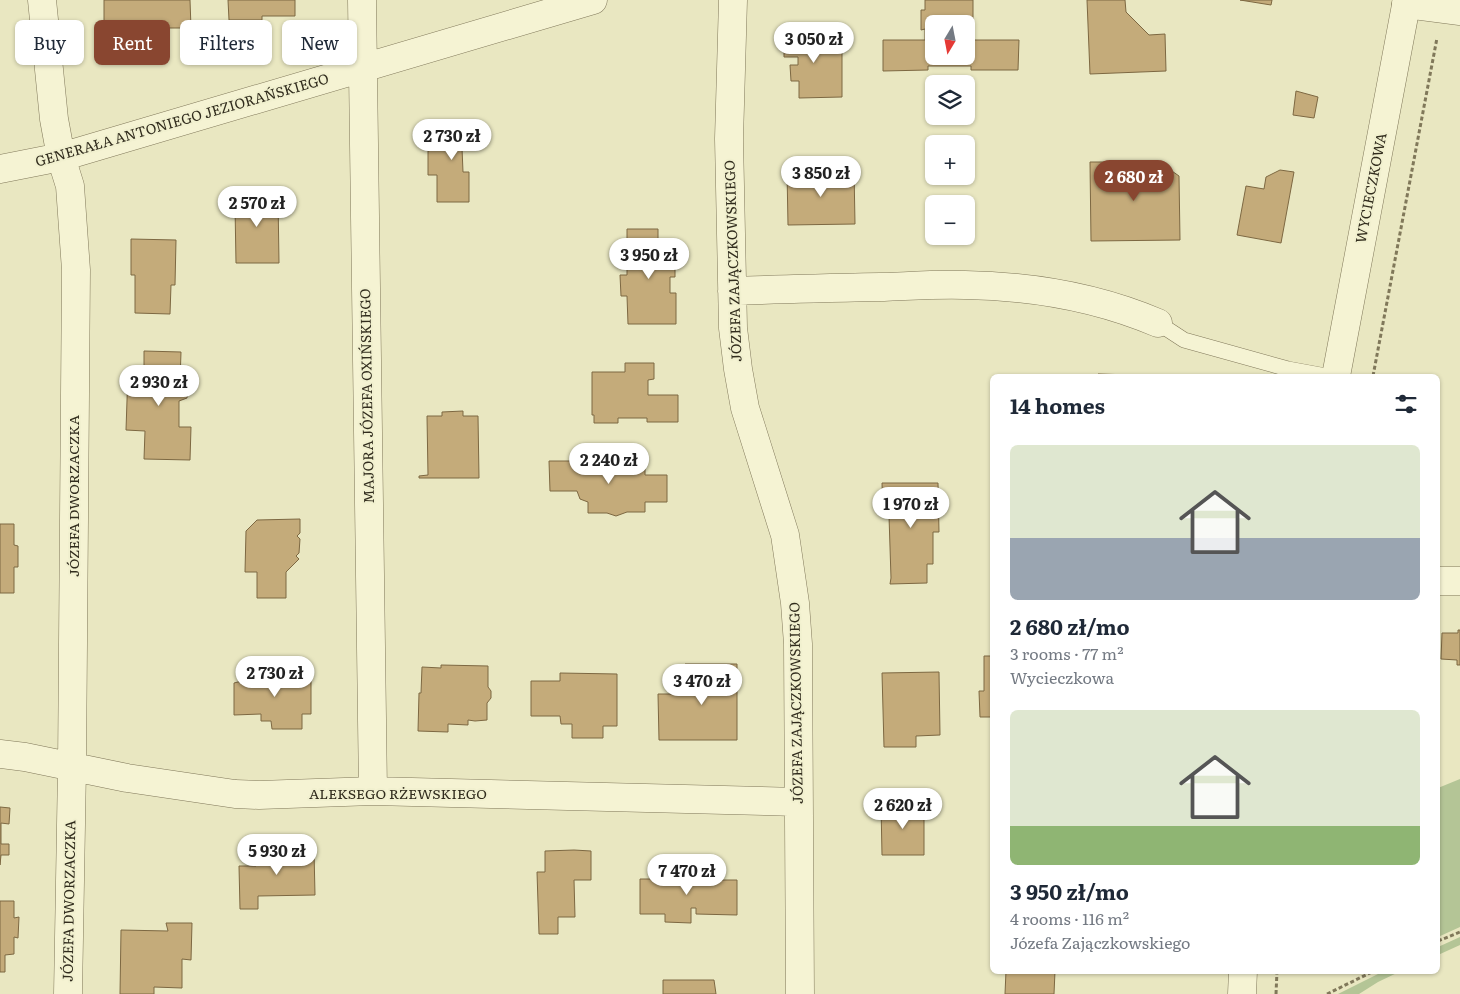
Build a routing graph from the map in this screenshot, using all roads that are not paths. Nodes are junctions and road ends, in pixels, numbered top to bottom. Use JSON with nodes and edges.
{"nodes":[{"id":1,"x":42,"y":0,"type":"edge"},
{"id":2,"x":362,"y":0,"type":"edge"},
{"id":3,"x":593,"y":0,"type":"edge"},
{"id":4,"x":733,"y":0,"type":"edge"},
{"id":5,"x":1406,"y":2,"type":"edge"},
{"id":6,"x":1451,"y":11,"type":"edge"},
{"id":7,"x":363,"y":69,"type":"junction"},
{"id":8,"x":61,"y":157,"type":"junction"},
{"id":9,"x":0,"y":169,"type":"edge"},
{"id":10,"x":732,"y":291,"type":"junction"},
{"id":11,"x":1158,"y":323,"type":"joint"},
{"id":12,"x":1313,"y":374,"type":"edge"},
{"id":13,"x":1336,"y":374,"type":"edge"},
{"id":14,"x":1440,"y":581,"type":"edge"},
{"id":15,"x":1460,"y":581,"type":"edge"},
{"id":16,"x":0,"y":754,"type":"edge"},
{"id":17,"x":72,"y":768,"type":"junction"},
{"id":18,"x":372,"y":791,"type":"junction"},
{"id":19,"x":798,"y":802,"type":"junction"},
{"id":20,"x":1243,"y":974,"type":"edge"},
{"id":21,"x":68,"y":994,"type":"edge"},
{"id":22,"x":800,"y":994,"type":"edge"},
{"id":23,"x":1242,"y":994,"type":"edge"}],
"edges":[{"from":1,"to":8,"type":"street","name":"JÓZEFA DWORZACZKA"},
{"from":2,"to":7,"type":"street","name":"MAJORA JÓZEFA OXIŃSKIEGO"},
{"from":3,"to":7,"type":"street","name":"GENERAŁA ANTONIEGO JEZIORAŃSKIEGO"},
{"from":4,"to":10,"type":"street","name":"JÓZEFA ZAJĄCZKOWSKIEGO"},
{"from":5,"to":6,"type":"street"},
{"from":5,"to":13,"type":"street","name":"WYCIECZKOWA"},
{"from":7,"to":8,"type":"street","name":"GENERAŁA ANTONIEGO JEZIORAŃSKIEGO"},
{"from":7,"to":18,"type":"street","name":"MAJORA JÓZEFA OXIŃSKIEGO"},
{"from":8,"to":9,"type":"street","name":"GENERAŁA ANTONIEGO JEZIORAŃSKIEGO"},
{"from":8,"to":17,"type":"street","name":"JÓZEFA DWORZACZKA"},
{"from":10,"to":11,"type":"street"},
{"from":10,"to":19,"type":"street","name":"JÓZEFA ZAJĄCZKOWSKIEGO"},
{"from":11,"to":12,"type":"lane"},
{"from":14,"to":15,"type":"street"},
{"from":16,"to":17,"type":"street","name":"ALEKSEGO RŻEWSKIEGO"},
{"from":17,"to":18,"type":"street","name":"ALEKSEGO RŻEWSKIEGO"},
{"from":17,"to":21,"type":"street","name":"JÓZEFA DWORZACZKA"},
{"from":18,"to":19,"type":"street","name":"ALEKSEGO RŻEWSKIEGO"},
{"from":19,"to":22,"type":"street","name":"JÓZEFA ZAJĄCZKOWSKIEGO"},
{"from":20,"to":23,"type":"street"}]}
